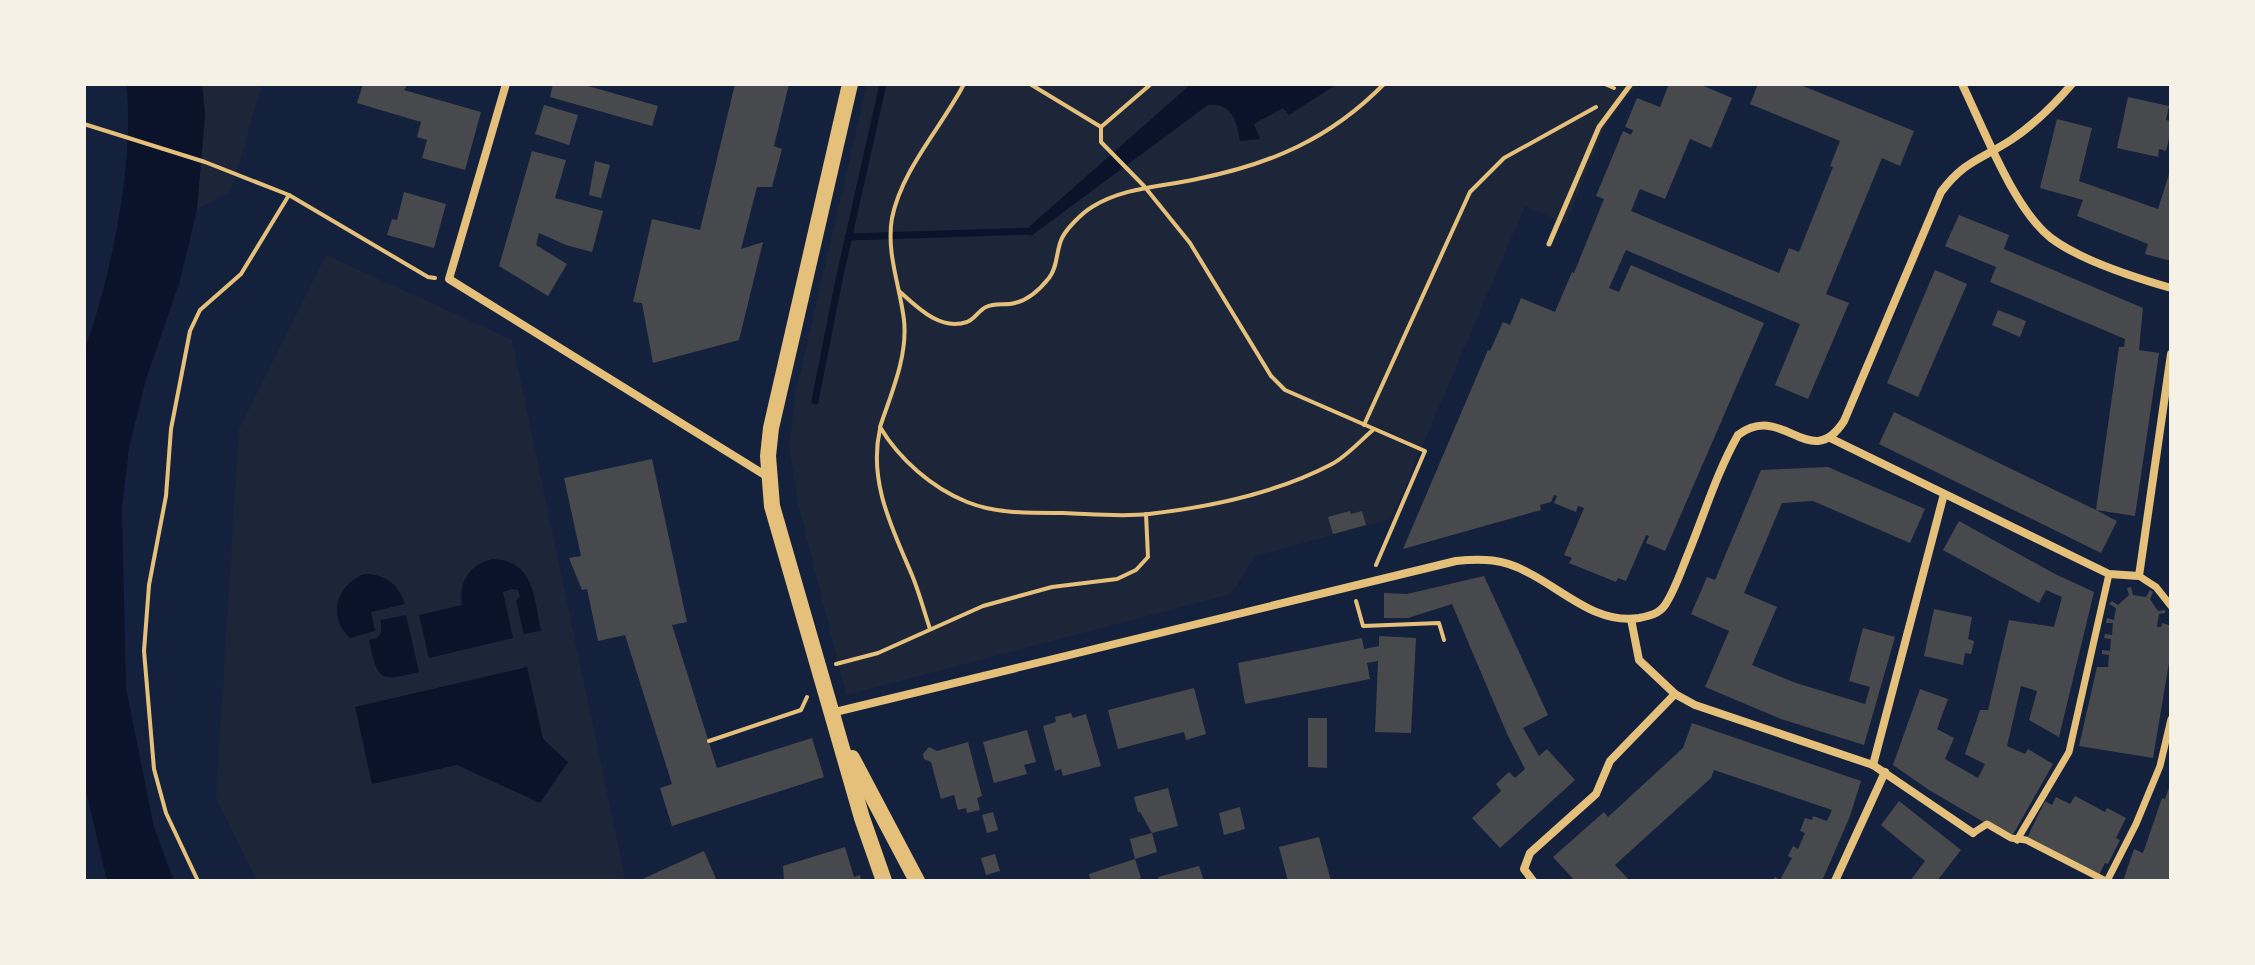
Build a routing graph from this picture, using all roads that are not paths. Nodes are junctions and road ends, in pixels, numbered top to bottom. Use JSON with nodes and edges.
{"nodes":[{"id":1,"x":506,"y":84,"type":"edge"},
{"id":2,"x":850,"y":84,"type":"edge"},
{"id":3,"x":1631,"y":84,"type":"edge"},
{"id":4,"x":1962,"y":84,"type":"edge"},
{"id":5,"x":2072,"y":84,"type":"edge"},
{"id":6,"x":1994,"y":150,"type":"junction"},
{"id":7,"x":1549,"y":244,"type":"dead end"},
{"id":8,"x":2171,"y":288,"type":"edge"},
{"id":9,"x":2171,"y":354,"type":"edge"},
{"id":10,"x":1830,"y":438,"type":"junction"},
{"id":11,"x":769,"y":477,"type":"junction"},
{"id":12,"x":1944,"y":494,"type":"junction"},
{"id":13,"x":2109,"y":574,"type":"junction"},
{"id":14,"x":2139,"y":576,"type":"junction"},
{"id":15,"x":2171,"y":606,"type":"edge"},
{"id":16,"x":1631,"y":619,"type":"junction"},
{"id":17,"x":1675,"y":694,"type":"junction"},
{"id":18,"x":831,"y":713,"type":"junction"},
{"id":19,"x":2171,"y":719,"type":"edge"},
{"id":20,"x":1873,"y":765,"type":"junction"},
{"id":21,"x":1885,"y":772,"type":"junction"},
{"id":22,"x":1973,"y":833,"type":"joint"},
{"id":23,"x":2017,"y":840,"type":"junction"},
{"id":24,"x":884,"y":881,"type":"edge"},
{"id":25,"x":917,"y":881,"type":"edge"},
{"id":26,"x":1533,"y":881,"type":"edge"},
{"id":27,"x":1835,"y":881,"type":"edge"},
{"id":28,"x":2106,"y":881,"type":"edge"}],
"edges":[{"from":1,"to":11,"type":"street"},
{"from":2,"to":11,"type":"main road"},
{"from":3,"to":7,"type":"lane"},
{"from":4,"to":6,"type":"street"},
{"from":5,"to":6,"type":"street"},
{"from":6,"to":8,"type":"street"},
{"from":6,"to":10,"type":"street"},
{"from":9,"to":14,"type":"street"},
{"from":10,"to":12,"type":"street"},
{"from":10,"to":16,"type":"street"},
{"from":11,"to":18,"type":"main road"},
{"from":12,"to":13,"type":"street"},
{"from":12,"to":20,"type":"street"},
{"from":13,"to":14,"type":"street"},
{"from":13,"to":23,"type":"street"},
{"from":14,"to":15,"type":"street"},
{"from":16,"to":17,"type":"street"},
{"from":16,"to":18,"type":"street"},
{"from":17,"to":20,"type":"street"},
{"from":17,"to":26,"type":"street"},
{"from":18,"to":24,"type":"main road"},
{"from":18,"to":25,"type":"main road"},
{"from":19,"to":28,"type":"street"},
{"from":20,"to":21,"type":"street"},
{"from":21,"to":22,"type":"street"},
{"from":21,"to":27,"type":"street"},
{"from":22,"to":23,"type":"street"},
{"from":23,"to":28,"type":"street"}]}
